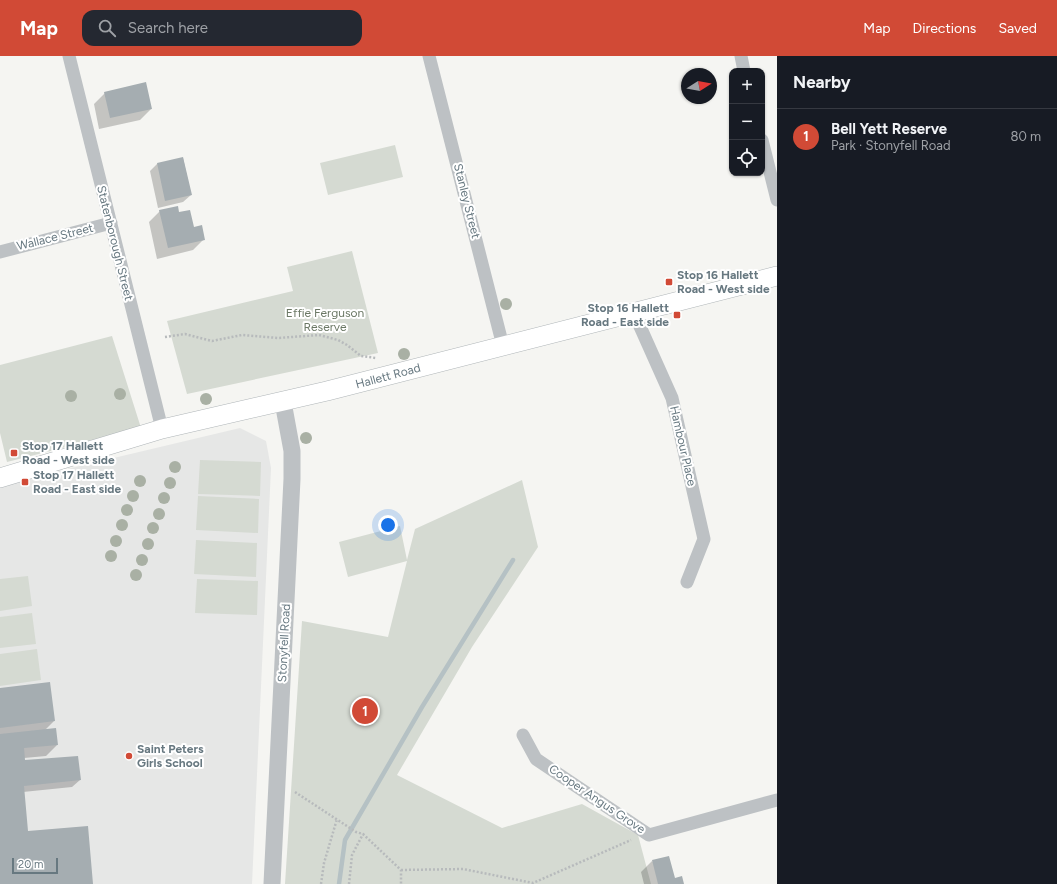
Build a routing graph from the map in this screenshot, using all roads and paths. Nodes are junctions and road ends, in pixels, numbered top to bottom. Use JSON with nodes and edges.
{"nodes":[{"id":1,"x":69,"y":56,"type":"edge"},
{"id":2,"x":429,"y":56,"type":"edge"},
{"id":3,"x":741,"y":56,"type":"edge"},
{"id":4,"x":743,"y":68,"type":"edge"},
{"id":5,"x":765,"y":152,"type":"edge"},
{"id":6,"x":777,"y":200,"type":"edge"},
{"id":7,"x":111,"y":223,"type":"junction"},
{"id":8,"x":0,"y":252,"type":"edge"},
{"id":9,"x":776,"y":280,"type":"edge"},
{"id":10,"x":634,"y":313,"type":"junction"},
{"id":11,"x":165,"y":338,"type":"dead end"},
{"id":12,"x":503,"y":346,"type":"junction"},
{"id":13,"x":376,"y":358,"type":"dead end"},
{"id":14,"x":283,"y":402,"type":"junction"},
{"id":15,"x":162,"y":429,"type":"junction"},
{"id":16,"x":0,"y":478,"type":"edge"},
{"id":17,"x":687,"y":582,"type":"dead end"},
{"id":18,"x":523,"y":735,"type":"dead end"},
{"id":19,"x":295,"y":792,"type":"dead end"},
{"id":20,"x":777,"y":800,"type":"edge"},
{"id":21,"x":337,"y":820,"type":"junction"},
{"id":22,"x":363,"y":834,"type":"junction"},
{"id":23,"x":649,"y":835,"type":"junction"},
{"id":24,"x":401,"y":870,"type":"junction"},
{"id":25,"x":272,"y":884,"type":"edge"},
{"id":26,"x":320,"y":884,"type":"edge"},
{"id":27,"x":349,"y":884,"type":"edge"},
{"id":28,"x":401,"y":884,"type":"edge"}],
"edges":[{"from":1,"to":7,"type":"street","name":"Statenborough Street"},
{"from":2,"to":12,"type":"street","name":"Stanley Street"},
{"from":3,"to":4,"type":"street"},
{"from":5,"to":6,"type":"street"},
{"from":7,"to":8,"type":"street","name":"Wallace Street"},
{"from":7,"to":15,"type":"street","name":"Statenborough Street"},
{"from":9,"to":10,"type":"main road","name":"Hallett Road"},
{"from":10,"to":12,"type":"main road","name":"Hallett Road"},
{"from":10,"to":17,"type":"street","name":"Hambour Place"},
{"from":11,"to":13,"type":"path"},
{"from":12,"to":14,"type":"main road","name":"Hallett Road"},
{"from":14,"to":15,"type":"main road","name":"Hallett Road"},
{"from":14,"to":25,"type":"street","name":"Stonyfell Road"},
{"from":15,"to":16,"type":"main road","name":"Hallett Road"},
{"from":18,"to":23,"type":"street","name":"Cooper Angus Grove"},
{"from":19,"to":21,"type":"path"},
{"from":20,"to":23,"type":"street","name":"Cooper Angus Grove"},
{"from":21,"to":22,"type":"path"},
{"from":21,"to":26,"type":"path"},
{"from":22,"to":24,"type":"path"},
{"from":22,"to":27,"type":"path"},
{"from":23,"to":24,"type":"path"},
{"from":24,"to":28,"type":"path"}]}
